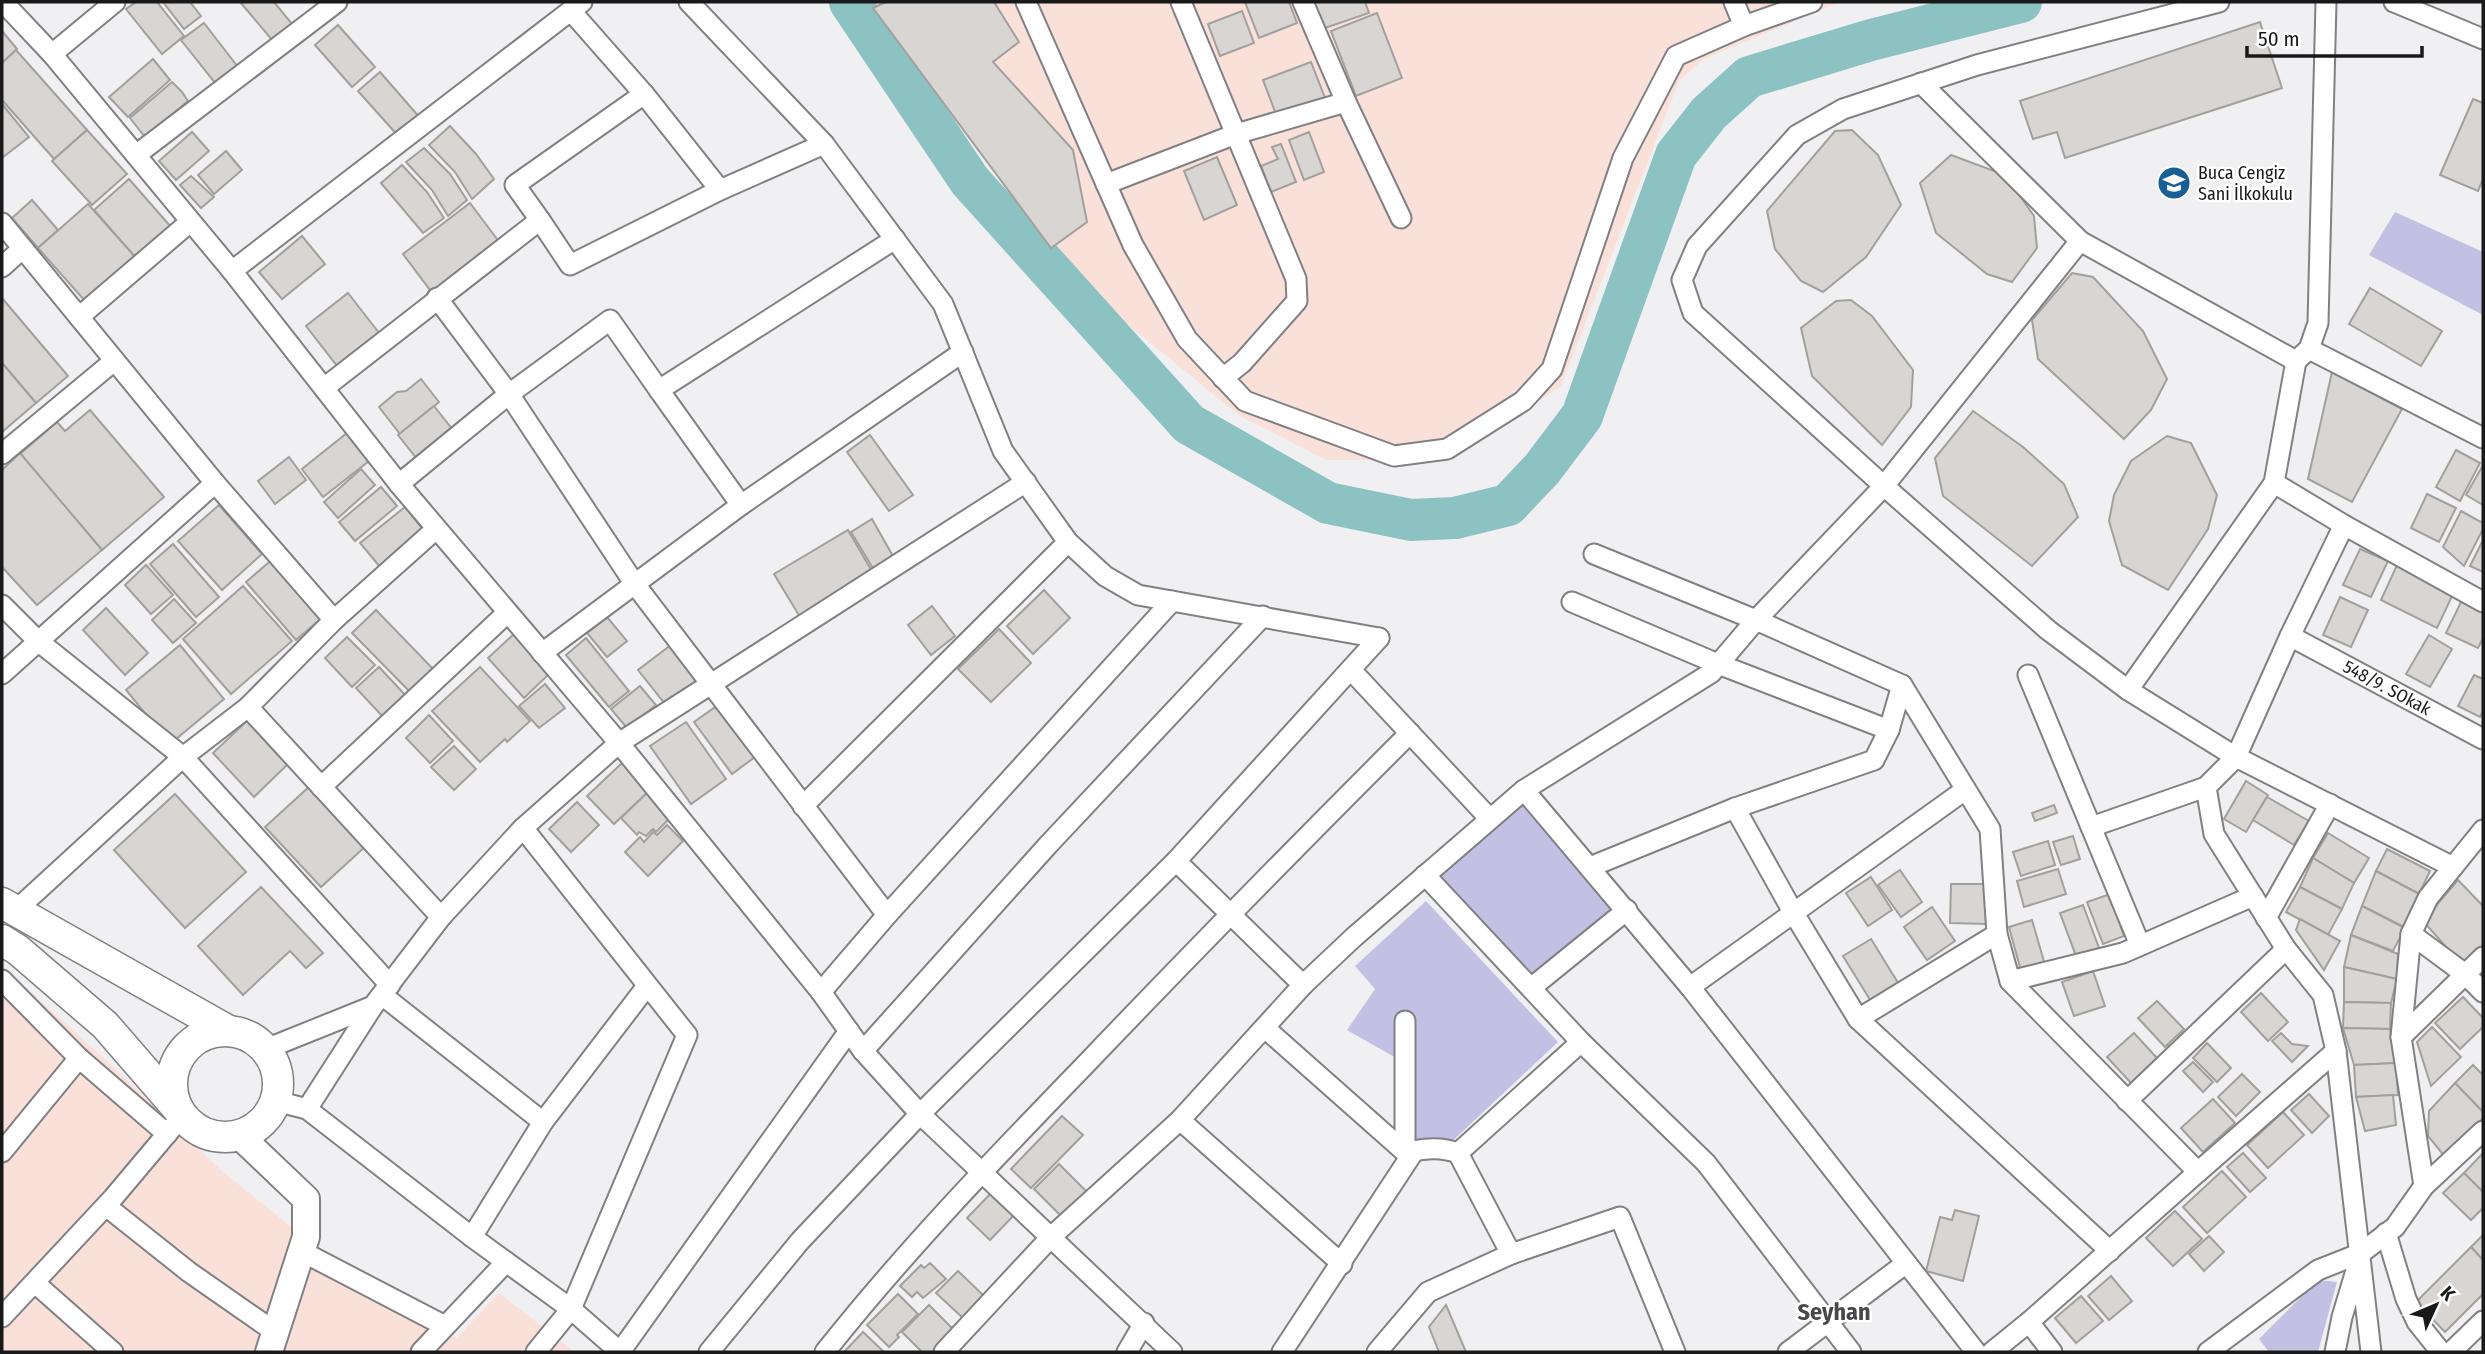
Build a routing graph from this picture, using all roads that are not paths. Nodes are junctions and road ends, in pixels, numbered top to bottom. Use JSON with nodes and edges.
{"nodes":[{"id":1,"x":3,"y":2,"type":"edge"},
{"id":2,"x":115,"y":2,"type":"edge"},
{"id":3,"x":337,"y":2,"type":"edge"},
{"id":4,"x":689,"y":2,"type":"edge"},
{"id":5,"x":1026,"y":2,"type":"edge"},
{"id":6,"x":1181,"y":2,"type":"edge"},
{"id":7,"x":1303,"y":2,"type":"edge"},
{"id":8,"x":1734,"y":2,"type":"edge"},
{"id":9,"x":1812,"y":2,"type":"edge"},
{"id":10,"x":2219,"y":2,"type":"edge"},
{"id":11,"x":2326,"y":2,"type":"edge"},
{"id":12,"x":2395,"y":2,"type":"edge"},
{"id":13,"x":577,"y":6,"type":"edge"},
{"id":14,"x":1744,"y":26,"type":"junction"},
{"id":15,"x":2483,"y":39,"type":"edge"},
{"id":16,"x":52,"y":54,"type":"junction"},
{"id":17,"x":1921,"y":83,"type":"junction"},
{"id":18,"x":644,"y":94,"type":"junction"},
{"id":19,"x":1346,"y":103,"type":"junction"},
{"id":20,"x":1236,"y":134,"type":"junction"},
{"id":21,"x":824,"y":144,"type":"junction"},
{"id":22,"x":136,"y":155,"type":"junction"},
{"id":23,"x":1106,"y":184,"type":"junction"},
{"id":24,"x":720,"y":190,"type":"junction"},
{"id":25,"x":1401,"y":218,"type":"dead end"},
{"id":26,"x":540,"y":220,"type":"junction"},
{"id":27,"x":190,"y":222,"type":"junction"},
{"id":28,"x":2,"y":223,"type":"edge"},
{"id":29,"x":895,"y":239,"type":"junction"},
{"id":30,"x":2080,"y":241,"type":"junction"},
{"id":31,"x":22,"y":249,"type":"junction"},
{"id":32,"x":2,"y":267,"type":"edge"},
{"id":33,"x":232,"y":271,"type":"junction"},
{"id":34,"x":437,"y":298,"type":"junction"},
{"id":35,"x":79,"y":317,"type":"junction"},
{"id":36,"x":963,"y":352,"type":"junction"},
{"id":37,"x":2302,"y":355,"type":"junction"},
{"id":38,"x":114,"y":361,"type":"junction"},
{"id":39,"x":1223,"y":378,"type":"junction"},
{"id":40,"x":324,"y":388,"type":"junction"},
{"id":41,"x":659,"y":390,"type":"junction"},
{"id":42,"x":509,"y":394,"type":"junction"},
{"id":43,"x":2483,"y":438,"type":"edge"},
{"id":44,"x":2,"y":454,"type":"edge"},
{"id":45,"x":1026,"y":482,"type":"junction"},
{"id":46,"x":215,"y":483,"type":"junction"},
{"id":47,"x":2274,"y":483,"type":"junction"},
{"id":48,"x":399,"y":484,"type":"junction"},
{"id":49,"x":1884,"y":486,"type":"junction"},
{"id":50,"x":741,"y":505,"type":"junction"},
{"id":51,"x":2344,"y":526,"type":"junction"},
{"id":52,"x":436,"y":529,"type":"junction"},
{"id":53,"x":1068,"y":542,"type":"junction"},
{"id":54,"x":1594,"y":554,"type":"dead end"},
{"id":55,"x":635,"y":583,"type":"junction"},
{"id":56,"x":1172,"y":601,"type":"junction"},
{"id":57,"x":1572,"y":602,"type":"dead end"},
{"id":58,"x":2483,"y":602,"type":"edge"},
{"id":59,"x":2,"y":605,"type":"edge"},
{"id":60,"x":507,"y":613,"type":"junction"},
{"id":61,"x":1263,"y":617,"type":"junction"},
{"id":62,"x":334,"y":620,"type":"junction"},
{"id":63,"x":1756,"y":620,"type":"junction"},
{"id":64,"x":2290,"y":636,"type":"junction"},
{"id":65,"x":38,"y":641,"type":"junction"},
{"id":66,"x":542,"y":653,"type":"junction"},
{"id":67,"x":1718,"y":664,"type":"junction"},
{"id":68,"x":1350,"y":670,"type":"junction"},
{"id":69,"x":2,"y":674,"type":"edge"},
{"id":70,"x":2028,"y":675,"type":"dead end"},
{"id":71,"x":711,"y":685,"type":"junction"},
{"id":72,"x":1902,"y":685,"type":"junction"},
{"id":73,"x":2128,"y":690,"type":"junction"},
{"id":74,"x":248,"y":707,"type":"junction"},
{"id":75,"x":1889,"y":730,"type":"junction"},
{"id":76,"x":1410,"y":733,"type":"junction"},
{"id":77,"x":2483,"y":739,"type":"edge"},
{"id":78,"x":620,"y":743,"type":"junction"},
{"id":79,"x":2236,"y":757,"type":"junction"},
{"id":80,"x":183,"y":758,"type":"junction"},
{"id":81,"x":321,"y":787,"type":"junction"},
{"id":82,"x":2206,"y":787,"type":"junction"},
{"id":83,"x":1524,"y":790,"type":"junction"},
{"id":84,"x":1965,"y":790,"type":"junction"},
{"id":85,"x":2329,"y":804,"type":"junction"},
{"id":86,"x":803,"y":806,"type":"junction"},
{"id":87,"x":1735,"y":807,"type":"junction"},
{"id":88,"x":1490,"y":819,"type":"junction"},
{"id":89,"x":2091,"y":827,"type":"junction"},
{"id":90,"x":523,"y":828,"type":"junction"},
{"id":91,"x":2483,"y":830,"type":"edge"},
{"id":92,"x":1176,"y":861,"type":"junction"},
{"id":93,"x":1590,"y":867,"type":"junction"},
{"id":94,"x":2453,"y":867,"type":"junction"},
{"id":95,"x":1425,"y":875,"type":"junction"},
{"id":96,"x":2253,"y":896,"type":"junction"},
{"id":97,"x":8,"y":907,"type":"edge"},
{"id":98,"x":1626,"y":910,"type":"junction"},
{"id":99,"x":1793,"y":912,"type":"junction"},
{"id":100,"x":1230,"y":914,"type":"junction"},
{"id":101,"x":887,"y":915,"type":"junction"},
{"id":102,"x":441,"y":918,"type":"junction"},
{"id":103,"x":2266,"y":918,"type":"junction"},
{"id":104,"x":1997,"y":934,"type":"junction"},
{"id":105,"x":2411,"y":934,"type":"junction"},
{"id":106,"x":2,"y":940,"type":"edge"},
{"id":107,"x":2140,"y":945,"type":"junction"},
{"id":108,"x":2286,"y":949,"type":"junction"},
{"id":109,"x":2483,"y":957,"type":"edge"},
{"id":110,"x":2465,"y":974,"type":"junction"},
{"id":111,"x":2010,"y":981,"type":"junction"},
{"id":112,"x":647,"y":985,"type":"junction"},
{"id":113,"x":1303,"y":985,"type":"junction"},
{"id":114,"x":4,"y":986,"type":"edge"},
{"id":115,"x":1690,"y":987,"type":"junction"},
{"id":116,"x":1531,"y":988,"type":"junction"},
{"id":117,"x":821,"y":992,"type":"junction"},
{"id":118,"x":2483,"y":992,"type":"edge"},
{"id":119,"x":382,"y":996,"type":"junction"},
{"id":120,"x":1858,"y":1018,"type":"junction"},
{"id":121,"x":1405,"y":1021,"type":"dead end"},
{"id":122,"x":1265,"y":1028,"type":"junction"},
{"id":123,"x":229,"y":1031,"type":"junction"},
{"id":124,"x":849,"y":1031,"type":"junction"},
{"id":125,"x":2401,"y":1037,"type":"junction"},
{"id":126,"x":1581,"y":1042,"type":"junction"},
{"id":127,"x":266,"y":1049,"type":"junction"},
{"id":128,"x":863,"y":1051,"type":"junction"},
{"id":129,"x":2336,"y":1051,"type":"junction"},
{"id":130,"x":79,"y":1058,"type":"junction"},
{"id":131,"x":276,"y":1101,"type":"junction"},
{"id":132,"x":2127,"y":1101,"type":"junction"},
{"id":133,"x":307,"y":1109,"type":"junction"},
{"id":134,"x":920,"y":1114,"type":"junction"},
{"id":135,"x":176,"y":1120,"type":"junction"},
{"id":136,"x":1180,"y":1120,"type":"junction"},
{"id":137,"x":543,"y":1122,"type":"junction"},
{"id":138,"x":2483,"y":1131,"type":"edge"},
{"id":139,"x":240,"y":1136,"type":"junction"},
{"id":140,"x":1409,"y":1151,"type":"junction"},
{"id":141,"x":2,"y":1152,"type":"edge"},
{"id":142,"x":1458,"y":1153,"type":"junction"},
{"id":143,"x":982,"y":1171,"type":"junction"},
{"id":144,"x":2198,"y":1172,"type":"junction"},
{"id":145,"x":2424,"y":1186,"type":"junction"},
{"id":146,"x":106,"y":1206,"type":"junction"},
{"id":147,"x":2386,"y":1234,"type":"junction"},
{"id":148,"x":472,"y":1237,"type":"junction"},
{"id":149,"x":1051,"y":1237,"type":"junction"},
{"id":150,"x":302,"y":1251,"type":"junction"},
{"id":151,"x":2110,"y":1251,"type":"junction"},
{"id":152,"x":2361,"y":1253,"type":"junction"},
{"id":153,"x":1511,"y":1254,"type":"junction"},
{"id":154,"x":506,"y":1262,"type":"junction"},
{"id":155,"x":1342,"y":1264,"type":"junction"},
{"id":156,"x":1905,"y":1264,"type":"junction"},
{"id":157,"x":35,"y":1283,"type":"junction"},
{"id":158,"x":571,"y":1309,"type":"junction"},
{"id":159,"x":2,"y":1317,"type":"edge"},
{"id":160,"x":1828,"y":1321,"type":"junction"},
{"id":161,"x":2483,"y":1321,"type":"edge"},
{"id":162,"x":2029,"y":1322,"type":"junction"},
{"id":163,"x":1144,"y":1323,"type":"junction"},
{"id":164,"x":445,"y":1326,"type":"junction"},
{"id":165,"x":272,"y":1342,"type":"edge"},
{"id":166,"x":113,"y":1352,"type":"edge"},
{"id":167,"x":421,"y":1352,"type":"edge"},
{"id":168,"x":536,"y":1352,"type":"edge"},
{"id":169,"x":620,"y":1352,"type":"edge"},
{"id":170,"x":709,"y":1352,"type":"edge"},
{"id":171,"x":825,"y":1352,"type":"edge"},
{"id":172,"x":944,"y":1352,"type":"edge"},
{"id":173,"x":1126,"y":1352,"type":"edge"},
{"id":174,"x":1172,"y":1352,"type":"edge"},
{"id":175,"x":1282,"y":1352,"type":"edge"},
{"id":176,"x":1377,"y":1352,"type":"edge"},
{"id":177,"x":1675,"y":1352,"type":"edge"},
{"id":178,"x":1788,"y":1352,"type":"edge"},
{"id":179,"x":1851,"y":1352,"type":"edge"},
{"id":180,"x":1976,"y":1352,"type":"edge"},
{"id":181,"x":1992,"y":1352,"type":"edge"},
{"id":182,"x":2052,"y":1352,"type":"edge"},
{"id":183,"x":2208,"y":1352,"type":"edge"},
{"id":184,"x":2335,"y":1352,"type":"edge"},
{"id":185,"x":2371,"y":1352,"type":"edge"},
{"id":186,"x":2441,"y":1352,"type":"edge"},
{"id":187,"x":2452,"y":1352,"type":"edge"}],
"edges":[{"from":1,"to":16,"type":"street"},
{"from":2,"to":16,"type":"street"},
{"from":3,"to":22,"type":"street"},
{"from":4,"to":21,"type":"street"},
{"from":5,"to":23,"type":"street"},
{"from":6,"to":20,"type":"street"},
{"from":7,"to":19,"type":"street"},
{"from":8,"to":14,"type":"street"},
{"from":9,"to":14,"type":"street"},
{"from":10,"to":17,"type":"street"},
{"from":11,"to":37,"type":"street"},
{"from":12,"to":15,"type":"street"},
{"from":13,"to":18,"type":"street"},
{"from":13,"to":33,"type":"street"},
{"from":14,"to":39,"type":"street"},
{"from":16,"to":22,"type":"street"},
{"from":17,"to":30,"type":"street"},
{"from":17,"to":49,"type":"street"},
{"from":18,"to":24,"type":"street"},
{"from":18,"to":26,"type":"street"},
{"from":19,"to":20,"type":"street"},
{"from":19,"to":25,"type":"street"},
{"from":20,"to":23,"type":"street"},
{"from":20,"to":39,"type":"street"},
{"from":21,"to":24,"type":"street"},
{"from":21,"to":29,"type":"street"},
{"from":22,"to":27,"type":"street"},
{"from":23,"to":39,"type":"street"},
{"from":24,"to":26,"type":"street"},
{"from":26,"to":34,"type":"street"},
{"from":27,"to":33,"type":"street"},
{"from":27,"to":35,"type":"street"},
{"from":28,"to":31,"type":"street"},
{"from":29,"to":36,"type":"street"},
{"from":29,"to":41,"type":"street"},
{"from":30,"to":37,"type":"street"},
{"from":30,"to":49,"type":"street"},
{"from":31,"to":32,"type":"street"},
{"from":31,"to":35,"type":"street"},
{"from":33,"to":40,"type":"street"},
{"from":34,"to":40,"type":"street"},
{"from":34,"to":42,"type":"street"},
{"from":35,"to":38,"type":"street"},
{"from":36,"to":45,"type":"street"},
{"from":36,"to":50,"type":"street"},
{"from":37,"to":43,"type":"street"},
{"from":37,"to":47,"type":"street"},
{"from":38,"to":44,"type":"street"},
{"from":38,"to":46,"type":"street"},
{"from":40,"to":48,"type":"street"},
{"from":41,"to":42,"type":"street"},
{"from":41,"to":50,"type":"street"},
{"from":42,"to":48,"type":"street"},
{"from":42,"to":55,"type":"street"},
{"from":45,"to":53,"type":"street"},
{"from":45,"to":71,"type":"street"},
{"from":46,"to":62,"type":"street"},
{"from":46,"to":65,"type":"street"},
{"from":47,"to":51,"type":"street"},
{"from":47,"to":73,"type":"street"},
{"from":48,"to":52,"type":"street"},
{"from":49,"to":63,"type":"street"},
{"from":49,"to":73,"type":"street"},
{"from":50,"to":55,"type":"street"},
{"from":51,"to":58,"type":"street"},
{"from":51,"to":64,"type":"street"},
{"from":52,"to":60,"type":"street"},
{"from":52,"to":62,"type":"street"},
{"from":53,"to":56,"type":"street"},
{"from":53,"to":86,"type":"street"},
{"from":54,"to":63,"type":"street"},
{"from":55,"to":66,"type":"street"},
{"from":55,"to":71,"type":"street"},
{"from":56,"to":61,"type":"street"},
{"from":56,"to":101,"type":"street"},
{"from":57,"to":67,"type":"street"},
{"from":59,"to":65,"type":"street"},
{"from":60,"to":66,"type":"street"},
{"from":60,"to":81,"type":"street"},
{"from":61,"to":68,"type":"street"},
{"from":61,"to":128,"type":"street"},
{"from":62,"to":74,"type":"street"},
{"from":63,"to":67,"type":"street"},
{"from":63,"to":72,"type":"street"},
{"from":64,"to":77,"type":"street","name":"548/9. SOkak"},
{"from":64,"to":79,"type":"street"},
{"from":65,"to":69,"type":"street"},
{"from":65,"to":80,"type":"street"},
{"from":66,"to":78,"type":"street"},
{"from":67,"to":75,"type":"street"},
{"from":67,"to":83,"type":"street"},
{"from":68,"to":76,"type":"street"},
{"from":68,"to":92,"type":"street"},
{"from":70,"to":89,"type":"street"},
{"from":71,"to":78,"type":"street"},
{"from":71,"to":86,"type":"street"},
{"from":72,"to":75,"type":"street"},
{"from":72,"to":84,"type":"street"},
{"from":73,"to":79,"type":"street"},
{"from":74,"to":80,"type":"street"},
{"from":74,"to":81,"type":"street"},
{"from":75,"to":87,"type":"street"},
{"from":76,"to":88,"type":"street"},
{"from":76,"to":100,"type":"street"},
{"from":78,"to":90,"type":"street"},
{"from":78,"to":117,"type":"street"},
{"from":79,"to":82,"type":"street"},
{"from":79,"to":85,"type":"street"},
{"from":80,"to":97,"type":"street"},
{"from":80,"to":119,"type":"street"},
{"from":81,"to":102,"type":"street"},
{"from":82,"to":89,"type":"street"},
{"from":82,"to":96,"type":"street"},
{"from":83,"to":88,"type":"street"},
{"from":83,"to":93,"type":"street"},
{"from":84,"to":99,"type":"street"},
{"from":84,"to":104,"type":"street"},
{"from":85,"to":94,"type":"street"},
{"from":85,"to":103,"type":"street"},
{"from":86,"to":101,"type":"street"},
{"from":87,"to":93,"type":"street"},
{"from":87,"to":99,"type":"street"},
{"from":88,"to":95,"type":"street"},
{"from":89,"to":107,"type":"street"},
{"from":90,"to":102,"type":"street"},
{"from":90,"to":112,"type":"street"},
{"from":91,"to":94,"type":"street"},
{"from":92,"to":100,"type":"street"},
{"from":92,"to":134,"type":"street"},
{"from":93,"to":98,"type":"street"},
{"from":94,"to":105,"type":"street"},
{"from":95,"to":113,"type":"street"},
{"from":95,"to":116,"type":"street"},
{"from":96,"to":103,"type":"street"},
{"from":96,"to":107,"type":"street"},
{"from":97,"to":123,"type":"main road"},
{"from":98,"to":115,"type":"street"},
{"from":98,"to":116,"type":"street"},
{"from":99,"to":115,"type":"street"},
{"from":99,"to":120,"type":"street"},
{"from":100,"to":113,"type":"street"},
{"from":100,"to":143,"type":"street"},
{"from":101,"to":117,"type":"street"},
{"from":102,"to":119,"type":"street"},
{"from":103,"to":108,"type":"street"},
{"from":104,"to":111,"type":"street"},
{"from":104,"to":120,"type":"street"},
{"from":105,"to":110,"type":"street"},
{"from":105,"to":125,"type":"street"},
{"from":106,"to":135,"type":"main road"},
{"from":107,"to":111,"type":"street"},
{"from":108,"to":129,"type":"street"},
{"from":108,"to":132,"type":"street"},
{"from":109,"to":110,"type":"street"},
{"from":110,"to":118,"type":"street"},
{"from":110,"to":125,"type":"street"},
{"from":111,"to":132,"type":"street"},
{"from":112,"to":137,"type":"street"},
{"from":112,"to":158,"type":"street"},
{"from":113,"to":122,"type":"street"},
{"from":114,"to":130,"type":"street"},
{"from":115,"to":156,"type":"street"},
{"from":116,"to":126,"type":"street"},
{"from":117,"to":124,"type":"street"},
{"from":119,"to":127,"type":"street"},
{"from":119,"to":133,"type":"street"},
{"from":119,"to":137,"type":"street"},
{"from":120,"to":151,"type":"street"},
{"from":121,"to":140,"type":"street"},
{"from":122,"to":136,"type":"street"},
{"from":122,"to":140,"type":"street"},
{"from":123,"to":127,"type":"main road"},
{"from":123,"to":135,"type":"main road"},
{"from":124,"to":128,"type":"street"},
{"from":124,"to":169,"type":"street"},
{"from":125,"to":145,"type":"street"},
{"from":126,"to":142,"type":"street"},
{"from":126,"to":160,"type":"street"},
{"from":127,"to":131,"type":"main road"},
{"from":128,"to":134,"type":"street"},
{"from":129,"to":144,"type":"street"},
{"from":129,"to":152,"type":"street"},
{"from":130,"to":135,"type":"street"},
{"from":130,"to":141,"type":"street"},
{"from":131,"to":133,"type":"street"},
{"from":131,"to":139,"type":"main road"},
{"from":132,"to":144,"type":"street"},
{"from":133,"to":148,"type":"street"},
{"from":134,"to":143,"type":"street"},
{"from":134,"to":170,"type":"street"},
{"from":135,"to":139,"type":"main road"},
{"from":135,"to":146,"type":"street"},
{"from":136,"to":149,"type":"street"},
{"from":136,"to":155,"type":"street"},
{"from":137,"to":148,"type":"street"},
{"from":138,"to":145,"type":"street"},
{"from":139,"to":150,"type":"street"},
{"from":140,"to":142,"type":"street"},
{"from":140,"to":155,"type":"street"},
{"from":142,"to":153,"type":"street"},
{"from":143,"to":149,"type":"street"},
{"from":143,"to":171,"type":"street"},
{"from":144,"to":151,"type":"street"},
{"from":145,"to":147,"type":"street"},
{"from":146,"to":157,"type":"street"},
{"from":146,"to":165,"type":"street"},
{"from":147,"to":152,"type":"street"},
{"from":147,"to":186,"type":"street"},
{"from":148,"to":154,"type":"street"},
{"from":149,"to":163,"type":"street"},
{"from":149,"to":172,"type":"street"},
{"from":150,"to":164,"type":"street"},
{"from":150,"to":165,"type":"street"},
{"from":151,"to":162,"type":"street"},
{"from":152,"to":183,"type":"street"},
{"from":152,"to":184,"type":"street"},
{"from":152,"to":185,"type":"street"},
{"from":153,"to":176,"type":"street"},
{"from":153,"to":177,"type":"street"},
{"from":154,"to":158,"type":"street"},
{"from":154,"to":164,"type":"street"},
{"from":155,"to":175,"type":"street"},
{"from":156,"to":160,"type":"street"},
{"from":156,"to":180,"type":"street"},
{"from":157,"to":159,"type":"street"},
{"from":157,"to":166,"type":"street"},
{"from":158,"to":168,"type":"street"},
{"from":158,"to":169,"type":"street"},
{"from":160,"to":178,"type":"street"},
{"from":160,"to":179,"type":"street"},
{"from":161,"to":187,"type":"street"},
{"from":162,"to":181,"type":"street"},
{"from":162,"to":182,"type":"street"},
{"from":163,"to":173,"type":"street"},
{"from":163,"to":174,"type":"street"},
{"from":164,"to":167,"type":"street"}]}
